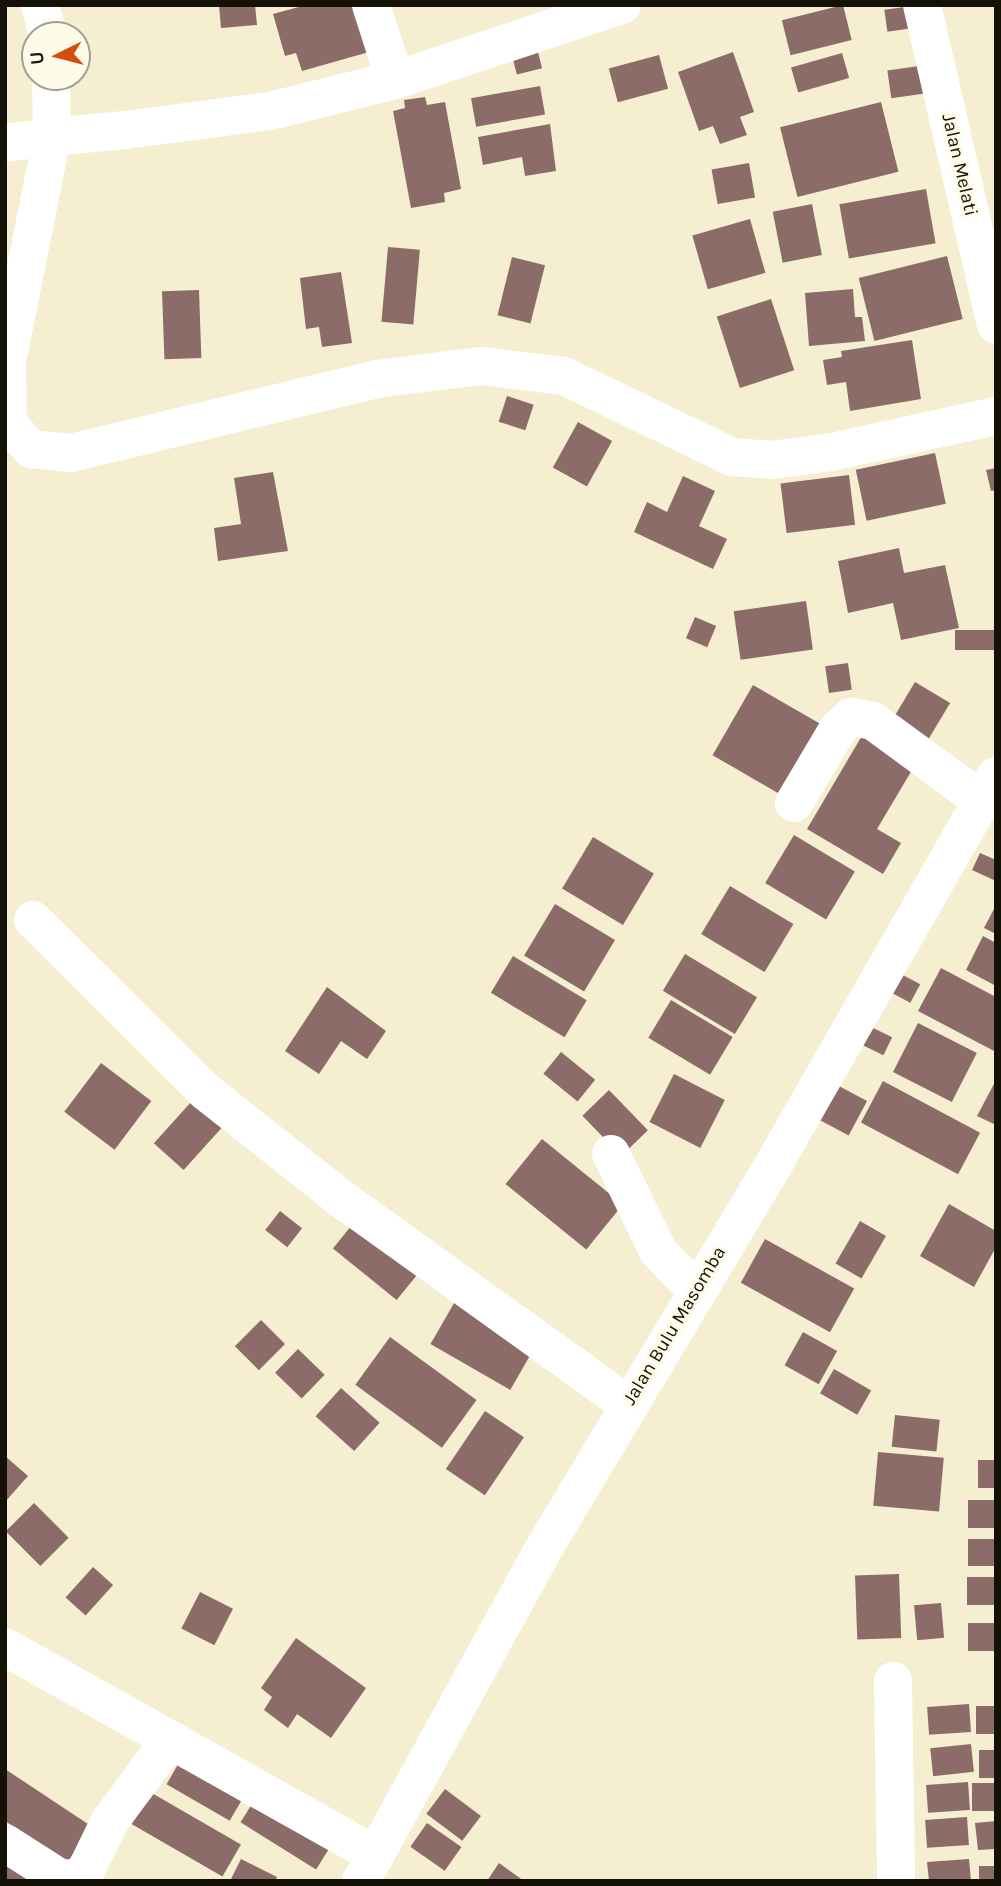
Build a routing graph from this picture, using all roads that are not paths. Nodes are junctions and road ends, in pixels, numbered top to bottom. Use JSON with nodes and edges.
{"nodes":[{"id":1,"x":371,"y":5,"type":"edge"},
{"id":2,"x":622,"y":5,"type":"edge"},
{"id":3,"x":922,"y":5,"type":"edge"},
{"id":4,"x":550,"y":18,"type":"edge"},
{"id":5,"x":395,"y":80,"type":"junction"},
{"id":6,"x":51,"y":91,"type":"edge"},
{"id":7,"x":52,"y":137,"type":"junction"},
{"id":8,"x":5,"y":143,"type":"edge"},
{"id":9,"x":996,"y":325,"type":"edge"},
{"id":10,"x":996,"y":416,"type":"edge"},
{"id":11,"x":988,"y":788,"type":"edge"},
{"id":12,"x":794,"y":803,"type":"dead end"},
{"id":13,"x":33,"y":920,"type":"dead end"},
{"id":14,"x":611,"y":1154,"type":"dead end"},
{"id":15,"x":696,"y":1290,"type":"junction"},
{"id":16,"x":628,"y":1405,"type":"junction"},
{"id":17,"x":5,"y":1647,"type":"edge"},
{"id":18,"x":893,"y":1681,"type":"dead end"},
{"id":19,"x":170,"y":1740,"type":"junction"},
{"id":20,"x":5,"y":1843,"type":"edge"},
{"id":21,"x":367,"y":1867,"type":"edge"},
{"id":22,"x":896,"y":1881,"type":"edge"}],
"edges":[{"from":1,"to":5,"type":"street"},
{"from":2,"to":4,"type":"street"},
{"from":3,"to":9,"type":"street","name":"Jalan Melati"},
{"from":4,"to":5,"type":"street"},
{"from":5,"to":7,"type":"street"},
{"from":6,"to":7,"type":"street"},
{"from":7,"to":8,"type":"street"},
{"from":7,"to":10,"type":"street"},
{"from":11,"to":12,"type":"street"},
{"from":11,"to":15,"type":"street","name":"Jalan Bulu Masomba"},
{"from":13,"to":16,"type":"street"},
{"from":14,"to":15,"type":"street"},
{"from":15,"to":16,"type":"street","name":"Jalan Bulu Masomba"},
{"from":16,"to":21,"type":"street","name":"Jalan Bulu Masomba"},
{"from":17,"to":19,"type":"street"},
{"from":18,"to":22,"type":"street"},
{"from":19,"to":20,"type":"street"},
{"from":19,"to":21,"type":"street"}]}
